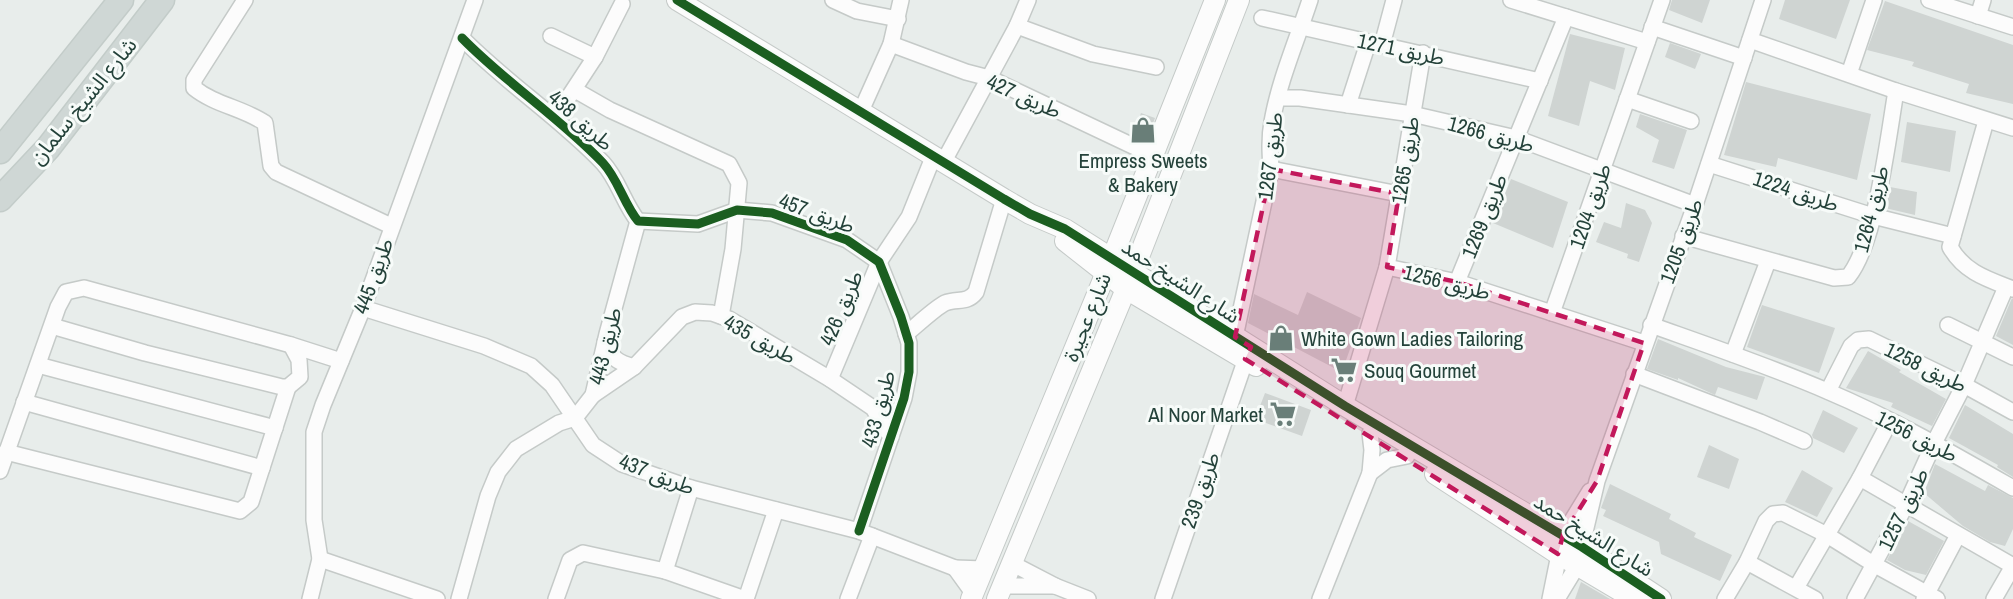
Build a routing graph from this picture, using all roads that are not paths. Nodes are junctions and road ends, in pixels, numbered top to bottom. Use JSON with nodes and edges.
{"nodes":[{"id":1,"x":122,"y":0,"type":"edge"},
{"id":2,"x":162,"y":0,"type":"edge"},
{"id":3,"x":245,"y":0,"type":"edge"},
{"id":4,"x":475,"y":0,"type":"edge"},
{"id":5,"x":677,"y":0,"type":"edge"},
{"id":6,"x":832,"y":0,"type":"edge"},
{"id":7,"x":901,"y":0,"type":"edge"},
{"id":8,"x":1028,"y":0,"type":"edge"},
{"id":9,"x":1215,"y":0,"type":"edge"},
{"id":10,"x":1239,"y":0,"type":"edge"},
{"id":11,"x":1310,"y":0,"type":"edge"},
{"id":12,"x":1394,"y":0,"type":"edge"},
{"id":13,"x":1511,"y":0,"type":"edge"},
{"id":14,"x":1662,"y":0,"type":"edge"},
{"id":15,"x":1763,"y":0,"type":"edge"},
{"id":16,"x":1874,"y":0,"type":"edge"},
{"id":17,"x":1929,"y":0,"type":"edge"},
{"id":18,"x":1983,"y":0,"type":"edge"},
{"id":19,"x":622,"y":4,"type":"dead end"},
{"id":20,"x":1978,"y":16,"type":"junction"},
{"id":21,"x":1566,"y":17,"type":"junction"},
{"id":22,"x":1262,"y":18,"type":"dead end"},
{"id":23,"x":898,"y":19,"type":"junction"},
{"id":24,"x":1017,"y":26,"type":"junction"},
{"id":25,"x":1652,"y":27,"type":"junction"},
{"id":26,"x":2013,"y":27,"type":"edge"},
{"id":27,"x":1301,"y":28,"type":"junction"},
{"id":28,"x":551,"y":36,"type":"dead end"},
{"id":29,"x":462,"y":38,"type":"junction"},
{"id":30,"x":1750,"y":40,"type":"junction"},
{"id":31,"x":1647,"y":42,"type":"junction"},
{"id":32,"x":891,"y":44,"type":"junction"},
{"id":33,"x":1375,"y":44,"type":"junction"},
{"id":34,"x":1423,"y":53,"type":"junction"},
{"id":35,"x":595,"y":57,"type":"junction"},
{"id":36,"x":1744,"y":58,"type":"junction"},
{"id":37,"x":1156,"y":67,"type":"dead end"},
{"id":38,"x":1849,"y":74,"type":"junction"},
{"id":39,"x":989,"y":78,"type":"junction"},
{"id":40,"x":1540,"y":81,"type":"junction"},
{"id":41,"x":574,"y":90,"type":"junction"},
{"id":42,"x":1896,"y":91,"type":"junction"},
{"id":43,"x":1278,"y":98,"type":"junction"},
{"id":44,"x":1627,"y":99,"type":"junction"},
{"id":45,"x":1348,"y":105,"type":"junction"},
{"id":46,"x":861,"y":111,"type":"junction"},
{"id":47,"x":1412,"y":114,"type":"junction"},
{"id":48,"x":555,"y":118,"type":"junction"},
{"id":49,"x":1691,"y":121,"type":"dead end"},
{"id":50,"x":1986,"y":121,"type":"junction"},
{"id":51,"x":2013,"y":128,"type":"edge"},
{"id":52,"x":1516,"y":138,"type":"junction"},
{"id":53,"x":0,"y":152,"type":"edge"},
{"id":54,"x":1154,"y":156,"type":"junction"},
{"id":55,"x":939,"y":158,"type":"junction"},
{"id":56,"x":1709,"y":164,"type":"junction"},
{"id":57,"x":1271,"y":169,"type":"junction"},
{"id":58,"x":1603,"y":170,"type":"junction"},
{"id":59,"x":1399,"y":194,"type":"junction"},
{"id":60,"x":0,"y":199,"type":"edge"},
{"id":61,"x":1004,"y":199,"type":"junction"},
{"id":62,"x":1695,"y":205,"type":"junction"},
{"id":63,"x":737,"y":210,"type":"junction"},
{"id":64,"x":1873,"y":216,"type":"junction"},
{"id":65,"x":638,"y":221,"type":"junction"},
{"id":66,"x":391,"y":226,"type":"junction"},
{"id":67,"x":1683,"y":236,"type":"junction"},
{"id":68,"x":1953,"y":236,"type":"junction"},
{"id":69,"x":1768,"y":261,"type":"junction"},
{"id":70,"x":879,"y":262,"type":"junction"},
{"id":71,"x":1109,"y":266,"type":"junction"},
{"id":72,"x":1387,"y":267,"type":"junction"},
{"id":73,"x":1129,"y":281,"type":"junction"},
{"id":74,"x":1457,"y":282,"type":"junction"},
{"id":75,"x":2009,"y":288,"type":"edge"},
{"id":76,"x":363,"y":308,"type":"junction"},
{"id":77,"x":1552,"y":313,"type":"junction"},
{"id":78,"x":721,"y":316,"type":"junction"},
{"id":79,"x":1651,"y":325,"type":"junction"},
{"id":80,"x":1948,"y":325,"type":"dead end"},
{"id":81,"x":52,"y":326,"type":"junction"},
{"id":82,"x":906,"y":334,"type":"junction"},
{"id":83,"x":605,"y":342,"type":"junction"},
{"id":84,"x":1984,"y":342,"type":"junction"},
{"id":85,"x":1644,"y":343,"type":"junction"},
{"id":86,"x":291,"y":345,"type":"junction"},
{"id":87,"x":1240,"y":348,"type":"junction"},
{"id":88,"x":1733,"y":354,"type":"junction"},
{"id":89,"x":2013,"y":357,"type":"edge"},
{"id":90,"x":341,"y":361,"type":"junction"},
{"id":91,"x":38,"y":365,"type":"junction"},
{"id":92,"x":634,"y":367,"type":"junction"},
{"id":93,"x":1634,"y":374,"type":"junction"},
{"id":94,"x":830,"y":379,"type":"junction"},
{"id":95,"x":1964,"y":385,"type":"junction"},
{"id":96,"x":288,"y":387,"type":"junction"},
{"id":97,"x":1828,"y":391,"type":"junction"},
{"id":98,"x":593,"y":395,"type":"junction"},
{"id":99,"x":904,"y":398,"type":"junction"},
{"id":100,"x":24,"y":402,"type":"junction"},
{"id":101,"x":1346,"y":406,"type":"junction"},
{"id":102,"x":873,"y":408,"type":"junction"},
{"id":103,"x":2013,"y":412,"type":"edge"},
{"id":104,"x":575,"y":418,"type":"junction"},
{"id":105,"x":1890,"y":421,"type":"junction"},
{"id":106,"x":275,"y":428,"type":"junction"},
{"id":107,"x":1370,"y":433,"type":"junction"},
{"id":108,"x":891,"y":436,"type":"junction"},
{"id":109,"x":1804,"y":441,"type":"dead end"},
{"id":110,"x":1934,"y":443,"type":"junction"},
{"id":111,"x":6,"y":452,"type":"junction"},
{"id":112,"x":1407,"y":456,"type":"junction"},
{"id":113,"x":262,"y":468,"type":"junction"},
{"id":114,"x":0,"y":471,"type":"edge"},
{"id":115,"x":1370,"y":473,"type":"junction"},
{"id":116,"x":1860,"y":478,"type":"junction"},
{"id":117,"x":1597,"y":481,"type":"junction"},
{"id":118,"x":691,"y":488,"type":"junction"},
{"id":119,"x":2013,"y":488,"type":"edge"},
{"id":120,"x":1906,"y":505,"type":"junction"},
{"id":121,"x":776,"y":510,"type":"junction"},
{"id":122,"x":865,"y":533,"type":"junction"},
{"id":123,"x":1827,"y":535,"type":"junction"},
{"id":124,"x":1958,"y":535,"type":"junction"},
{"id":125,"x":1561,"y":545,"type":"junction"},
{"id":126,"x":1580,"y":556,"type":"junction"},
{"id":127,"x":320,"y":559,"type":"junction"},
{"id":128,"x":1747,"y":562,"type":"junction"},
{"id":129,"x":1011,"y":563,"type":"junction"},
{"id":130,"x":1875,"y":565,"type":"junction"},
{"id":131,"x":2013,"y":566,"type":"edge"},
{"id":132,"x":955,"y":568,"type":"junction"},
{"id":133,"x":984,"y":569,"type":"junction"},
{"id":134,"x":665,"y":571,"type":"junction"},
{"id":135,"x":1055,"y":586,"type":"junction"},
{"id":136,"x":1796,"y":588,"type":"junction"},
{"id":137,"x":1000,"y":593,"type":"edge"},
{"id":138,"x":727,"y":596,"type":"edge"},
{"id":139,"x":972,"y":596,"type":"edge"},
{"id":140,"x":1930,"y":597,"type":"edge"},
{"id":141,"x":310,"y":599,"type":"edge"},
{"id":142,"x":437,"y":599,"type":"edge"},
{"id":143,"x":459,"y":599,"type":"edge"},
{"id":144,"x":556,"y":599,"type":"edge"},
{"id":145,"x":745,"y":599,"type":"edge"},
{"id":146,"x":848,"y":599,"type":"edge"},
{"id":147,"x":1088,"y":599,"type":"edge"},
{"id":148,"x":1163,"y":599,"type":"edge"},
{"id":149,"x":1320,"y":599,"type":"edge"},
{"id":150,"x":1550,"y":599,"type":"edge"},
{"id":151,"x":1557,"y":599,"type":"edge"},
{"id":152,"x":1634,"y":599,"type":"edge"},
{"id":153,"x":1661,"y":599,"type":"edge"},
{"id":154,"x":1725,"y":599,"type":"edge"},
{"id":155,"x":1815,"y":599,"type":"edge"},
{"id":156,"x":1855,"y":599,"type":"edge"},
{"id":157,"x":1995,"y":599,"type":"edge"}],
"edges":[{"from":1,"to":53,"type":"main road","name":"شارع الشيخ سلمان"},
{"from":2,"to":60,"type":"main road","name":"شارع الشيخ سلمان"},
{"from":3,"to":66,"type":"street"},
{"from":4,"to":29,"type":"street","name":"طريق 445"},
{"from":5,"to":46,"type":"street","name":"شارع الشيخ حمد"},
{"from":6,"to":23,"type":"street"},
{"from":7,"to":23,"type":"street"},
{"from":8,"to":24,"type":"street","name":"طريق 426"},
{"from":9,"to":54,"type":"street","name":"شارع عجيرة"},
{"from":10,"to":73,"type":"street","name":"شارع عجيرة"},
{"from":11,"to":27,"type":"street","name":"طريق 1267"},
{"from":12,"to":33,"type":"street"},
{"from":13,"to":21,"type":"street"},
{"from":14,"to":25,"type":"street","name":"طريق 1204"},
{"from":15,"to":30,"type":"street","name":"طريق 1205"},
{"from":16,"to":38,"type":"street"},
{"from":17,"to":20,"type":"street"},
{"from":18,"to":20,"type":"street"},
{"from":19,"to":35,"type":"street"},
{"from":20,"to":26,"type":"street"},
{"from":21,"to":31,"type":"street"},
{"from":21,"to":40,"type":"street","name":"طريق 1269"},
{"from":22,"to":27,"type":"street","name":"طريق 1271"},
{"from":23,"to":32,"type":"street"},
{"from":24,"to":37,"type":"street"},
{"from":24,"to":39,"type":"street","name":"طريق 426"},
{"from":25,"to":31,"type":"street","name":"طريق 1204"},
{"from":25,"to":36,"type":"street"},
{"from":27,"to":33,"type":"street","name":"طريق 1271"},
{"from":27,"to":43,"type":"street","name":"طريق 1267"},
{"from":28,"to":35,"type":"street"},
{"from":29,"to":48,"type":"street","name":"طريق 438"},
{"from":29,"to":66,"type":"street","name":"طريق 445"},
{"from":30,"to":36,"type":"street","name":"طريق 1205"},
{"from":30,"to":38,"type":"street"},
{"from":31,"to":44,"type":"street","name":"طريق 1204"},
{"from":32,"to":39,"type":"street","name":"طريق 427"},
{"from":32,"to":46,"type":"street"},
{"from":33,"to":34,"type":"street","name":"طريق 1271"},
{"from":33,"to":45,"type":"street"},
{"from":34,"to":40,"type":"street","name":"طريق 1271"},
{"from":34,"to":47,"type":"street","name":"طريق 1265"},
{"from":35,"to":41,"type":"street"},
{"from":36,"to":56,"type":"street","name":"طريق 1205"},
{"from":38,"to":42,"type":"street"},
{"from":39,"to":54,"type":"street","name":"طريق 427"},
{"from":39,"to":55,"type":"street","name":"طريق 426"},
{"from":40,"to":52,"type":"street","name":"طريق 1269"},
{"from":41,"to":48,"type":"street"},
{"from":41,"to":63,"type":"street"},
{"from":42,"to":50,"type":"street"},
{"from":42,"to":64,"type":"street","name":"طريق 1264"},
{"from":43,"to":45,"type":"street","name":"طريق 1266"},
{"from":43,"to":57,"type":"street","name":"طريق 1267"},
{"from":44,"to":49,"type":"street"},
{"from":44,"to":58,"type":"street","name":"طريق 1204"},
{"from":45,"to":47,"type":"street","name":"طريق 1266"},
{"from":46,"to":55,"type":"street","name":"شارع الشيخ حمد"},
{"from":47,"to":52,"type":"street","name":"طريق 1266"},
{"from":47,"to":59,"type":"street","name":"طريق 1265"},
{"from":48,"to":65,"type":"street","name":"طريق 438"},
{"from":50,"to":51,"type":"street"},
{"from":50,"to":68,"type":"street"},
{"from":52,"to":58,"type":"street","name":"طريق 1266"},
{"from":52,"to":74,"type":"street","name":"طريق 1269"},
{"from":54,"to":71,"type":"street","name":"شارع عجيرة"},
{"from":55,"to":61,"type":"street","name":"شارع الشيخ حمد"},
{"from":55,"to":70,"type":"street","name":"طريق 426"},
{"from":56,"to":62,"type":"street","name":"طريق 1205"},
{"from":56,"to":64,"type":"street","name":"طريق 1224"},
{"from":57,"to":59,"type":"street"},
{"from":57,"to":87,"type":"street","name":"طريق 1267"},
{"from":58,"to":62,"type":"street","name":"طريق 1266"},
{"from":58,"to":77,"type":"street","name":"طريق 1204"},
{"from":59,"to":72,"type":"street","name":"طريق 1265"},
{"from":61,"to":71,"type":"street","name":"شارع الشيخ حمد"},
{"from":61,"to":82,"type":"street"},
{"from":62,"to":67,"type":"street","name":"طريق 1205"},
{"from":63,"to":65,"type":"street"},
{"from":63,"to":70,"type":"street","name":"طريق 457"},
{"from":63,"to":78,"type":"street"},
{"from":64,"to":68,"type":"street","name":"طريق 1224"},
{"from":64,"to":69,"type":"street","name":"طريق 1264"},
{"from":65,"to":83,"type":"street","name":"طريق 443"},
{"from":66,"to":76,"type":"street","name":"طريق 445"},
{"from":67,"to":69,"type":"street","name":"طريق 1264"},
{"from":67,"to":79,"type":"street","name":"طريق 1205"},
{"from":68,"to":75,"type":"street"},
{"from":69,"to":88,"type":"street"},
{"from":70,"to":82,"type":"street","name":"طريق 433"},
{"from":70,"to":94,"type":"street","name":"طريق 426"},
{"from":71,"to":73,"type":"street","name":"شارع الشيخ حمد"},
{"from":71,"to":133,"type":"street","name":"شارع عجيرة"},
{"from":72,"to":74,"type":"street","name":"طريق 1256"},
{"from":72,"to":101,"type":"street","name":"طريق 1256"},
{"from":73,"to":87,"type":"street","name":"شارع الشيخ حمد"},
{"from":73,"to":129,"type":"street","name":"شارع عجيرة"},
{"from":74,"to":77,"type":"street","name":"طريق 1256"},
{"from":75,"to":84,"type":"street","name":"طريق 1257"},
{"from":76,"to":90,"type":"street","name":"طريق 445"},
{"from":76,"to":104,"type":"street","name":"طريق 437"},
{"from":77,"to":85,"type":"street","name":"طريق 1256"},
{"from":78,"to":92,"type":"street","name":"طريق 435"},
{"from":78,"to":94,"type":"street","name":"طريق 435"},
{"from":79,"to":85,"type":"street","name":"طريق 1205"},
{"from":79,"to":88,"type":"street","name":"طريق 1256"},
{"from":80,"to":84,"type":"street"},
{"from":81,"to":86,"type":"street"},
{"from":81,"to":91,"type":"street"},
{"from":81,"to":96,"type":"street"},
{"from":82,"to":99,"type":"street","name":"طريق 433"},
{"from":83,"to":92,"type":"street"},
{"from":83,"to":98,"type":"street","name":"طريق 443"},
{"from":84,"to":89,"type":"street"},
{"from":84,"to":95,"type":"street","name":"طريق 1257"},
{"from":85,"to":93,"type":"street","name":"طريق 1205"},
{"from":86,"to":90,"type":"street"},
{"from":86,"to":96,"type":"street"},
{"from":87,"to":101,"type":"street","name":"شارع الشيخ حمد"},
{"from":87,"to":107,"type":"street","name":"شارع الشيخ حمد"},
{"from":87,"to":148,"type":"street","name":"طريق 239"},
{"from":88,"to":97,"type":"street","name":"طريق 1256"},
{"from":90,"to":127,"type":"street","name":"طريق 445"},
{"from":91,"to":100,"type":"street"},
{"from":91,"to":106,"type":"street"},
{"from":92,"to":98,"type":"street","name":"طريق 435"},
{"from":93,"to":109,"type":"street"},
{"from":93,"to":117,"type":"street","name":"طريق 1205"},
{"from":94,"to":102,"type":"street","name":"طريق 435"},
{"from":95,"to":97,"type":"street","name":"طريق 1258"},
{"from":95,"to":103,"type":"street","name":"طريق 1258"},
{"from":95,"to":110,"type":"street","name":"طريق 1257"},
{"from":96,"to":106,"type":"street"},
{"from":97,"to":105,"type":"street","name":"طريق 1256"},
{"from":98,"to":104,"type":"street","name":"طريق 443"},
{"from":99,"to":102,"type":"street"},
{"from":99,"to":108,"type":"street","name":"طريق 433"},
{"from":100,"to":111,"type":"street"},
{"from":100,"to":113,"type":"street"},
{"from":101,"to":125,"type":"street","name":"شارع الشيخ حمد"},
{"from":102,"to":108,"type":"street","name":"طريق 435"},
{"from":104,"to":118,"type":"street","name":"طريق 437"},
{"from":104,"to":143,"type":"street","name":"طريق 443"},
{"from":105,"to":110,"type":"street","name":"طريق 1256"},
{"from":105,"to":116,"type":"street"},
{"from":106,"to":113,"type":"street"},
{"from":107,"to":112,"type":"street","name":"شارع الشيخ حمد"},
{"from":107,"to":115,"type":"street"},
{"from":108,"to":122,"type":"street","name":"طريق 433"},
{"from":110,"to":119,"type":"street","name":"طريق 1256"},
{"from":110,"to":120,"type":"street","name":"طريق 1257"},
{"from":111,"to":113,"type":"street"},
{"from":111,"to":114,"type":"street"},
{"from":112,"to":115,"type":"street"},
{"from":112,"to":125,"type":"street","name":"شارع الشيخ حمد"},
{"from":115,"to":149,"type":"street"},
{"from":116,"to":120,"type":"street"},
{"from":116,"to":123,"type":"street"},
{"from":117,"to":125,"type":"street","name":"طريق 1205"},
{"from":117,"to":126,"type":"street","name":"طريق 1205"},
{"from":118,"to":121,"type":"street","name":"طريق 437"},
{"from":118,"to":134,"type":"street"},
{"from":120,"to":124,"type":"street"},
{"from":120,"to":130,"type":"street","name":"طريق 1257"},
{"from":121,"to":122,"type":"street","name":"طريق 437"},
{"from":121,"to":145,"type":"street"},
{"from":122,"to":132,"type":"street","name":"طريق 437"},
{"from":122,"to":146,"type":"street","name":"طريق 433"},
{"from":123,"to":128,"type":"street"},
{"from":123,"to":130,"type":"street"},
{"from":123,"to":136,"type":"street"},
{"from":124,"to":131,"type":"street"},
{"from":124,"to":140,"type":"street"},
{"from":125,"to":126,"type":"street","name":"شارع الشيخ حمد"},
{"from":125,"to":150,"type":"street","name":"طريق 1205"},
{"from":126,"to":151,"type":"street","name":"طريق 1205"},
{"from":126,"to":152,"type":"street","name":"شارع الشيخ حمد"},
{"from":126,"to":153,"type":"street","name":"شارع الشيخ حمد"},
{"from":127,"to":141,"type":"street"},
{"from":127,"to":142,"type":"street"},
{"from":128,"to":136,"type":"street"},
{"from":128,"to":154,"type":"street"},
{"from":129,"to":135,"type":"street"},
{"from":129,"to":137,"type":"street","name":"شارع عجيرة"},
{"from":130,"to":140,"type":"street"},
{"from":130,"to":156,"type":"street","name":"طريق 1257"},
{"from":131,"to":157,"type":"street"},
{"from":132,"to":133,"type":"street","name":"طريق 437"},
{"from":132,"to":139,"type":"street"},
{"from":133,"to":139,"type":"street","name":"شارع عجيرة"},
{"from":134,"to":138,"type":"street"},
{"from":134,"to":144,"type":"street"},
{"from":135,"to":137,"type":"street"},
{"from":135,"to":147,"type":"street"},
{"from":136,"to":155,"type":"street"},
{"from":138,"to":145,"type":"street"}]}
